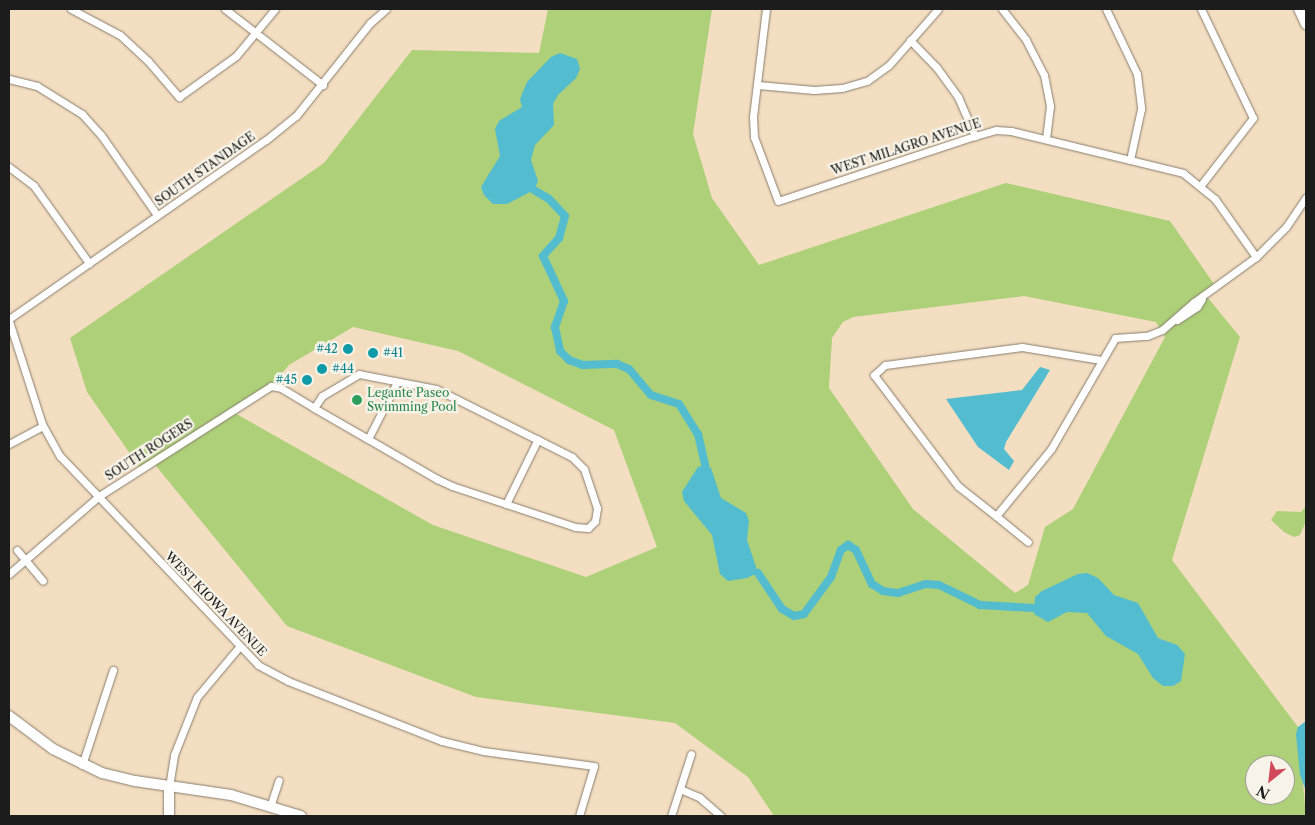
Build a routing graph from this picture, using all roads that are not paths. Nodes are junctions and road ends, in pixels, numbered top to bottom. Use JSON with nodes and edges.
{"nodes":[{"id":1,"x":71,"y":9,"type":"edge"},
{"id":2,"x":225,"y":9,"type":"edge"},
{"id":3,"x":275,"y":9,"type":"edge"},
{"id":4,"x":386,"y":9,"type":"edge"},
{"id":5,"x":766,"y":9,"type":"edge"},
{"id":6,"x":938,"y":9,"type":"edge"},
{"id":7,"x":1002,"y":9,"type":"edge"},
{"id":8,"x":1106,"y":9,"type":"edge"},
{"id":9,"x":1201,"y":9,"type":"edge"},
{"id":10,"x":1299,"y":9,"type":"edge"},
{"id":11,"x":1306,"y":24,"type":"edge"},
{"id":12,"x":257,"y":33,"type":"junction"},
{"id":13,"x":910,"y":40,"type":"junction"},
{"id":14,"x":9,"y":79,"type":"edge"},
{"id":15,"x":322,"y":85,"type":"junction"},
{"id":16,"x":758,"y":85,"type":"junction"},
{"id":17,"x":976,"y":136,"type":"junction"},
{"id":18,"x":1046,"y":139,"type":"junction"},
{"id":19,"x":1130,"y":160,"type":"junction"},
{"id":20,"x":9,"y":167,"type":"edge"},
{"id":21,"x":1201,"y":186,"type":"junction"},
{"id":22,"x":1306,"y":197,"type":"edge"},
{"id":23,"x":157,"y":215,"type":"junction"},
{"id":24,"x":1256,"y":257,"type":"junction"},
{"id":25,"x":89,"y":263,"type":"junction"},
{"id":26,"x":9,"y":320,"type":"edge"},
{"id":27,"x":1101,"y":360,"type":"junction"},
{"id":28,"x":397,"y":382,"type":"junction"},
{"id":29,"x":314,"y":408,"type":"junction"},
{"id":30,"x":43,"y":426,"type":"junction"},
{"id":31,"x":368,"y":439,"type":"junction"},
{"id":32,"x":538,"y":440,"type":"junction"},
{"id":33,"x":9,"y":444,"type":"edge"},
{"id":34,"x":98,"y":496,"type":"junction"},
{"id":35,"x":506,"y":504,"type":"junction"},
{"id":36,"x":996,"y":516,"type":"junction"},
{"id":37,"x":1028,"y":542,"type":"dead end"},
{"id":38,"x":17,"y":550,"type":"dead end"},
{"id":39,"x":26,"y":562,"type":"junction"},
{"id":40,"x":9,"y":574,"type":"edge"},
{"id":41,"x":43,"y":581,"type":"dead end"},
{"id":42,"x":239,"y":647,"type":"junction"},
{"id":43,"x":112,"y":670,"type":"dead end"},
{"id":44,"x":9,"y":716,"type":"edge"},
{"id":45,"x":691,"y":754,"type":"dead end"},
{"id":46,"x":82,"y":765,"type":"junction"},
{"id":47,"x":279,"y":780,"type":"dead end"},
{"id":48,"x":169,"y":787,"type":"junction"},
{"id":49,"x":680,"y":789,"type":"junction"},
{"id":50,"x":270,"y":808,"type":"junction"},
{"id":51,"x":169,"y":816,"type":"edge"},
{"id":52,"x":301,"y":816,"type":"edge"},
{"id":53,"x":580,"y":816,"type":"edge"},
{"id":54,"x":671,"y":816,"type":"edge"},
{"id":55,"x":721,"y":816,"type":"edge"}],
"edges":[{"from":1,"to":12,"type":"street"},
{"from":2,"to":12,"type":"street"},
{"from":3,"to":12,"type":"street"},
{"from":4,"to":15,"type":"street","name":"SOUTH STANDAGE"},
{"from":5,"to":16,"type":"street","name":"WEST MILAGRO AVENUE"},
{"from":6,"to":13,"type":"street"},
{"from":7,"to":18,"type":"street"},
{"from":8,"to":19,"type":"street"},
{"from":9,"to":21,"type":"street"},
{"from":10,"to":11,"type":"street"},
{"from":12,"to":15,"type":"street"},
{"from":13,"to":16,"type":"street"},
{"from":13,"to":17,"type":"street"},
{"from":14,"to":23,"type":"street"},
{"from":15,"to":23,"type":"street","name":"SOUTH STANDAGE"},
{"from":16,"to":17,"type":"street","name":"WEST MILAGRO AVENUE"},
{"from":17,"to":18,"type":"street","name":"WEST MILAGRO AVENUE"},
{"from":18,"to":19,"type":"street","name":"WEST MILAGRO AVENUE"},
{"from":19,"to":21,"type":"street","name":"WEST MILAGRO AVENUE"},
{"from":20,"to":25,"type":"street"},
{"from":21,"to":24,"type":"street","name":"WEST MILAGRO AVENUE"},
{"from":22,"to":24,"type":"street"},
{"from":23,"to":25,"type":"street","name":"SOUTH STANDAGE"},
{"from":24,"to":27,"type":"street"},
{"from":25,"to":26,"type":"street","name":"SOUTH STANDAGE"},
{"from":26,"to":30,"type":"street","name":"WEST KIOWA AVENUE"},
{"from":27,"to":36,"type":"street"},
{"from":27,"to":36,"type":"street"},
{"from":28,"to":29,"type":"street","name":"SOUTH ROGERS"},
{"from":28,"to":31,"type":"street"},
{"from":28,"to":32,"type":"street","name":"SOUTH ROGERS"},
{"from":29,"to":31,"type":"street","name":"SOUTH ROGERS"},
{"from":29,"to":34,"type":"street","name":"SOUTH ROGERS"},
{"from":30,"to":33,"type":"street"},
{"from":30,"to":34,"type":"street","name":"WEST KIOWA AVENUE"},
{"from":31,"to":35,"type":"street","name":"SOUTH ROGERS"},
{"from":32,"to":35,"type":"street"},
{"from":32,"to":35,"type":"street","name":"SOUTH ROGERS"},
{"from":34,"to":39,"type":"street","name":"SOUTH ROGERS"},
{"from":34,"to":42,"type":"street","name":"WEST KIOWA AVENUE"},
{"from":36,"to":37,"type":"street"},
{"from":38,"to":39,"type":"street"},
{"from":39,"to":40,"type":"street","name":"SOUTH ROGERS"},
{"from":39,"to":41,"type":"street"},
{"from":42,"to":48,"type":"street"},
{"from":42,"to":53,"type":"street","name":"WEST KIOWA AVENUE"},
{"from":43,"to":46,"type":"street"},
{"from":44,"to":46,"type":"street"},
{"from":45,"to":49,"type":"street"},
{"from":46,"to":48,"type":"street"},
{"from":47,"to":50,"type":"street"},
{"from":48,"to":50,"type":"street"},
{"from":48,"to":51,"type":"street"},
{"from":49,"to":54,"type":"street"},
{"from":49,"to":55,"type":"street"},
{"from":50,"to":52,"type":"street"}]}
